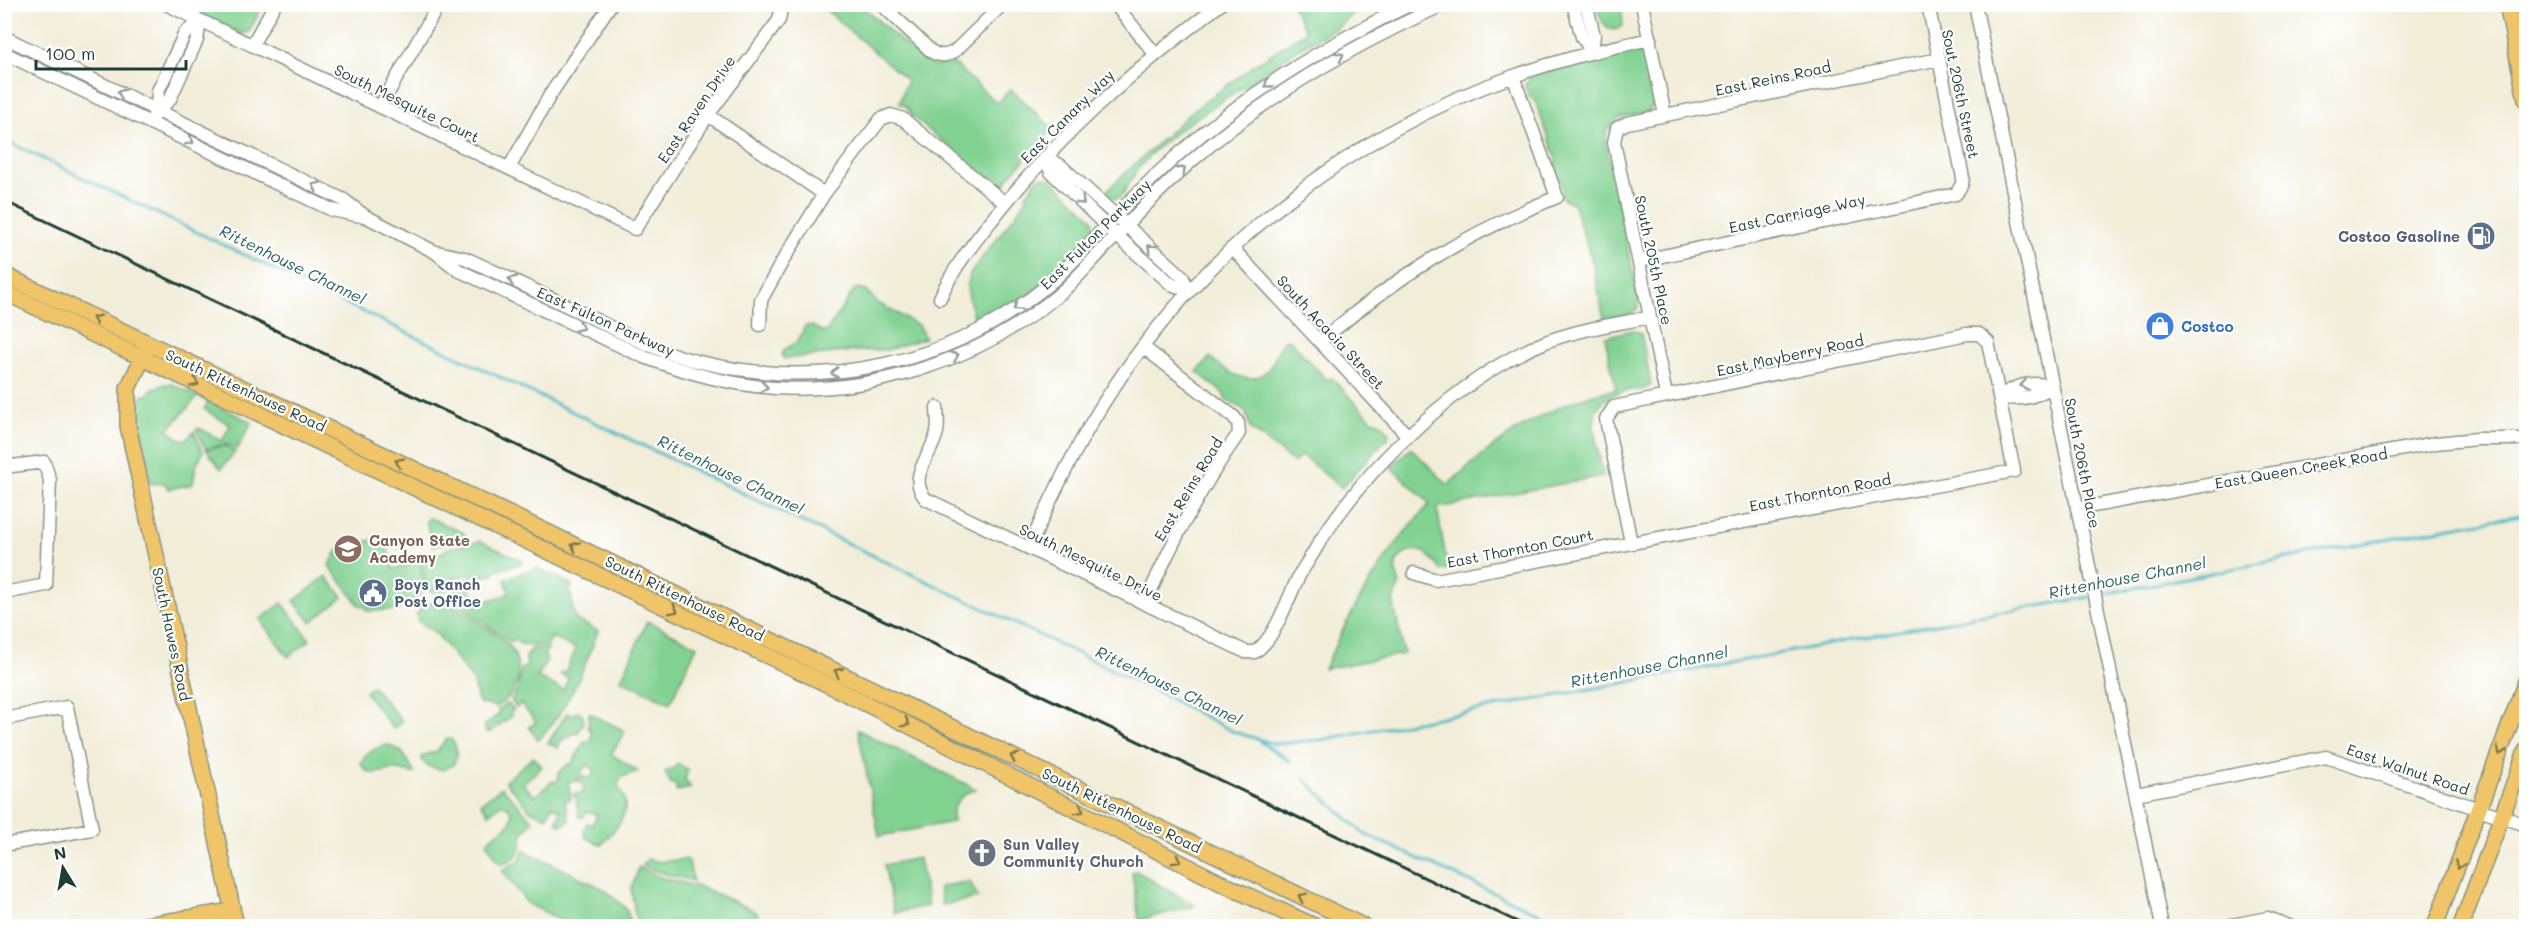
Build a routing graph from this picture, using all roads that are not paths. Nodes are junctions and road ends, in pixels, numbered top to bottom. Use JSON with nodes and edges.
{"nodes":[{"id":1,"x":166,"y":4,"type":"edge"},
{"id":2,"x":275,"y":4,"type":"edge"},
{"id":3,"x":440,"y":4,"type":"edge"},
{"id":4,"x":611,"y":4,"type":"edge"},
{"id":5,"x":881,"y":4,"type":"edge"},
{"id":6,"x":1003,"y":4,"type":"edge"},
{"id":7,"x":1115,"y":4,"type":"edge"},
{"id":8,"x":1221,"y":4,"type":"edge"},
{"id":9,"x":1411,"y":4,"type":"edge"},
{"id":10,"x":1444,"y":4,"type":"edge"},
{"id":11,"x":1573,"y":4,"type":"edge"},
{"id":12,"x":1586,"y":4,"type":"edge"},
{"id":13,"x":1642,"y":4,"type":"edge"},
{"id":14,"x":1928,"y":4,"type":"edge"},
{"id":15,"x":1975,"y":4,"type":"edge"},
{"id":16,"x":2507,"y":4,"type":"edge"},
{"id":17,"x":783,"y":6,"type":"edge"},
{"id":18,"x":200,"y":21,"type":"junction"},
{"id":19,"x":4,"y":37,"type":"edge"},
{"id":20,"x":1650,"y":39,"type":"junction"},
{"id":21,"x":252,"y":45,"type":"junction"},
{"id":22,"x":1592,"y":52,"type":"junction"},
{"id":23,"x":4,"y":53,"type":"edge"},
{"id":24,"x":1155,"y":54,"type":"junction"},
{"id":25,"x":1939,"y":59,"type":"junction"},
{"id":26,"x":1513,"y":76,"type":"junction"},
{"id":27,"x":2526,"y":100,"type":"edge"},
{"id":28,"x":380,"y":107,"type":"junction"},
{"id":29,"x":157,"y":109,"type":"junction"},
{"id":30,"x":708,"y":115,"type":"junction"},
{"id":31,"x":1665,"y":115,"type":"junction"},
{"id":32,"x":150,"y":122,"type":"junction"},
{"id":33,"x":1616,"y":130,"type":"joint"},
{"id":34,"x":1045,"y":157,"type":"junction"},
{"id":35,"x":509,"y":168,"type":"junction"},
{"id":36,"x":1960,"y":189,"type":"joint"},
{"id":37,"x":825,"y":194,"type":"junction"},
{"id":38,"x":1005,"y":203,"type":"junction"},
{"id":39,"x":365,"y":216,"type":"junction"},
{"id":40,"x":1111,"y":221,"type":"junction"},
{"id":41,"x":1126,"y":225,"type":"junction"},
{"id":42,"x":635,"y":229,"type":"joint"},
{"id":43,"x":1117,"y":235,"type":"junction"},
{"id":44,"x":1232,"y":248,"type":"junction"},
{"id":45,"x":435,"y":252,"type":"junction"},
{"id":46,"x":1639,"y":261,"type":"junction"},
{"id":47,"x":4,"y":275,"type":"edge"},
{"id":48,"x":1189,"y":291,"type":"junction"},
{"id":49,"x":4,"y":292,"type":"edge"},
{"id":50,"x":940,"y":297,"type":"dead end"},
{"id":51,"x":1650,"y":317,"type":"junction"},
{"id":52,"x":760,"y":325,"type":"dead end"},
{"id":53,"x":1320,"y":342,"type":"junction"},
{"id":54,"x":149,"y":344,"type":"junction"},
{"id":55,"x":1143,"y":347,"type":"junction"},
{"id":56,"x":142,"y":358,"type":"junction"},
{"id":57,"x":2052,"y":386,"type":"junction"},
{"id":58,"x":1666,"y":395,"type":"junction"},
{"id":59,"x":1999,"y":397,"type":"junction"},
{"id":60,"x":937,"y":407,"type":"dead end"},
{"id":61,"x":1408,"y":436,"type":"junction"},
{"id":62,"x":2526,"y":439,"type":"edge"},
{"id":63,"x":4,"y":467,"type":"edge"},
{"id":64,"x":2077,"y":509,"type":"junction"},
{"id":65,"x":1631,"y":543,"type":"junction"},
{"id":66,"x":1029,"y":549,"type":"junction"},
{"id":67,"x":1414,"y":573,"type":"dead end"},
{"id":68,"x":625,"y":578,"type":"junction"},
{"id":69,"x":4,"y":593,"type":"edge"},
{"id":70,"x":1145,"y":604,"type":"junction"},
{"id":71,"x":2526,"y":681,"type":"edge"},
{"id":72,"x":4,"y":718,"type":"edge"},
{"id":73,"x":2526,"y":751,"type":"edge"},
{"id":74,"x":2136,"y":794,"type":"junction"},
{"id":75,"x":2479,"y":810,"type":"junction"},
{"id":76,"x":2502,"y":817,"type":"junction"},
{"id":77,"x":2526,"y":825,"type":"edge"},
{"id":78,"x":4,"y":846,"type":"edge"},
{"id":79,"x":1236,"y":866,"type":"junction"},
{"id":80,"x":1227,"y":886,"type":"junction"},
{"id":81,"x":234,"y":919,"type":"edge"},
{"id":82,"x":140,"y":927,"type":"edge"},
{"id":83,"x":1314,"y":927,"type":"edge"},
{"id":84,"x":1363,"y":927,"type":"edge"},
{"id":85,"x":2162,"y":927,"type":"edge"},
{"id":86,"x":2227,"y":927,"type":"edge"},
{"id":87,"x":2289,"y":927,"type":"edge"},
{"id":88,"x":2435,"y":927,"type":"edge"},
{"id":89,"x":2461,"y":927,"type":"edge"}],
"edges":[{"from":1,"to":18,"type":"street","name":"South Mesquite Court"},
{"from":2,"to":21,"type":"street"},
{"from":3,"to":28,"type":"street"},
{"from":4,"to":35,"type":"street"},
{"from":5,"to":6,"type":"street"},
{"from":7,"to":24,"type":"street"},
{"from":8,"to":24,"type":"street","name":"East Canary Way"},
{"from":9,"to":40,"type":"street","name":"East Fulton Parkway","one_way":true},
{"from":41,"to":10,"type":"street","name":"East Fulton Parkway","one_way":true},
{"from":11,"to":22,"type":"street"},
{"from":12,"to":22,"type":"street"},
{"from":13,"to":20,"type":"street"},
{"from":14,"to":25,"type":"street","name":"Sout 206th Street"},
{"from":15,"to":57,"type":"street","name":"South 206th Place"},
{"from":16,"to":27,"type":"main road"},
{"from":17,"to":30,"type":"street","name":"East Raven Drive"},
{"from":18,"to":21,"type":"street","name":"South Mesquite Court"},
{"from":18,"to":29,"type":"street"},
{"from":29,"to":19,"type":"street","name":"East Fulton Parkway","one_way":true},
{"from":20,"to":22,"type":"street"},
{"from":20,"to":31,"type":"street"},
{"from":21,"to":28,"type":"street","name":"South Mesquite Court"},
{"from":22,"to":26,"type":"street"},
{"from":23,"to":32,"type":"street","name":"East Fulton Parkway"},
{"from":24,"to":34,"type":"street","name":"East Canary Way"},
{"from":25,"to":31,"type":"street","name":"East Reins Road"},
{"from":25,"to":36,"type":"street","name":"Sout 206th Street"},
{"from":26,"to":44,"type":"street"},
{"from":26,"to":53,"type":"street"},
{"from":28,"to":35,"type":"street","name":"South Mesquite Court"},
{"from":29,"to":32,"type":"street"},
{"from":39,"to":29,"type":"street","name":"East Fulton Parkway","one_way":true},
{"from":30,"to":37,"type":"street"},
{"from":30,"to":42,"type":"street","name":"East Raven Drive"},
{"from":31,"to":33,"type":"street","name":"East Reins Road"},
{"from":32,"to":39,"type":"street","name":"East Fulton Parkway","one_way":true},
{"from":33,"to":46,"type":"street","name":"South 205th Place"},
{"from":34,"to":38,"type":"street","name":"East Canary Way"},
{"from":34,"to":40,"type":"street"},
{"from":35,"to":42,"type":"street","name":"South Mesquite Court"},
{"from":36,"to":46,"type":"street","name":"East Carriage Way"},
{"from":37,"to":38,"type":"street"},
{"from":37,"to":52,"type":"street"},
{"from":38,"to":50,"type":"street","name":"East Canary Way"},
{"from":39,"to":45,"type":"street","name":"East Fulton Parkway"},
{"from":40,"to":41,"type":"street"},
{"from":40,"to":43,"type":"street"},
{"from":40,"to":45,"type":"street","name":"East Fulton Parkway","one_way":true},
{"from":41,"to":43,"type":"street","name":"East Fulton Parkway"},
{"from":48,"to":41,"type":"street","one_way":true},
{"from":45,"to":43,"type":"street","name":"East Fulton Parkway","one_way":true},
{"from":43,"to":48,"type":"street"},
{"from":44,"to":48,"type":"street"},
{"from":44,"to":53,"type":"street","name":"South Acacia Street"},
{"from":46,"to":51,"type":"street","name":"South 205th Place"},
{"from":54,"to":47,"type":"main road","name":"South Rittenhouse Road","one_way":true},
{"from":48,"to":55,"type":"street"},
{"from":49,"to":56,"type":"main road","name":"South Rittenhouse Road"},
{"from":51,"to":58,"type":"street","name":"South 205th Place"},
{"from":51,"to":61,"type":"street"},
{"from":53,"to":61,"type":"street","name":"South Acacia Street"},
{"from":54,"to":56,"type":"main road","name":"South Hawes Road"},
{"from":68,"to":54,"type":"main road","name":"South Rittenhouse Road","one_way":true},
{"from":55,"to":66,"type":"street"},
{"from":55,"to":70,"type":"street","name":"East Reins Road"},
{"from":56,"to":68,"type":"main road","name":"South Rittenhouse Road","one_way":true},
{"from":56,"to":81,"type":"main road","name":"South Hawes Road"},
{"from":57,"to":59,"type":"street"},
{"from":57,"to":64,"type":"street","name":"South 206th Place"},
{"from":58,"to":59,"type":"street","name":"East Mayberry Road"},
{"from":58,"to":65,"type":"street","name":"East Mayberry Road"},
{"from":59,"to":65,"type":"street","name":"East Thornton Road"},
{"from":60,"to":66,"type":"street","name":"South Mesquite Drive"},
{"from":61,"to":70,"type":"street","name":"South Mesquite Drive"},
{"from":62,"to":64,"type":"street","name":"East Queen Creek Road"},
{"from":63,"to":69,"type":"street"},
{"from":64,"to":74,"type":"street","name":"South 206th Place"},
{"from":65,"to":67,"type":"street","name":"East Thornton Court"},
{"from":66,"to":70,"type":"street","name":"South Mesquite Drive"},
{"from":79,"to":68,"type":"main road","name":"South Rittenhouse Road","one_way":true},
{"from":68,"to":80,"type":"main road","name":"South Rittenhouse Road","one_way":true},
{"from":71,"to":75,"type":"main road","one_way":true},
{"from":72,"to":78,"type":"street"},
{"from":73,"to":76,"type":"main road"},
{"from":74,"to":75,"type":"street","name":"East Walnut Road"},
{"from":74,"to":85,"type":"street","name":"South 206th Place"},
{"from":75,"to":76,"type":"street","name":"East Walnut Road"},
{"from":75,"to":88,"type":"main road","one_way":true},
{"from":76,"to":77,"type":"street","name":"East Walnut Road"},
{"from":76,"to":89,"type":"main road"},
{"from":79,"to":80,"type":"main road"},
{"from":84,"to":79,"type":"main road","name":"South Rittenhouse Road","one_way":true},
{"from":80,"to":83,"type":"main road","name":"South Rittenhouse Road"},
{"from":81,"to":82,"type":"main road"},
{"from":86,"to":87,"type":"street"}]}
